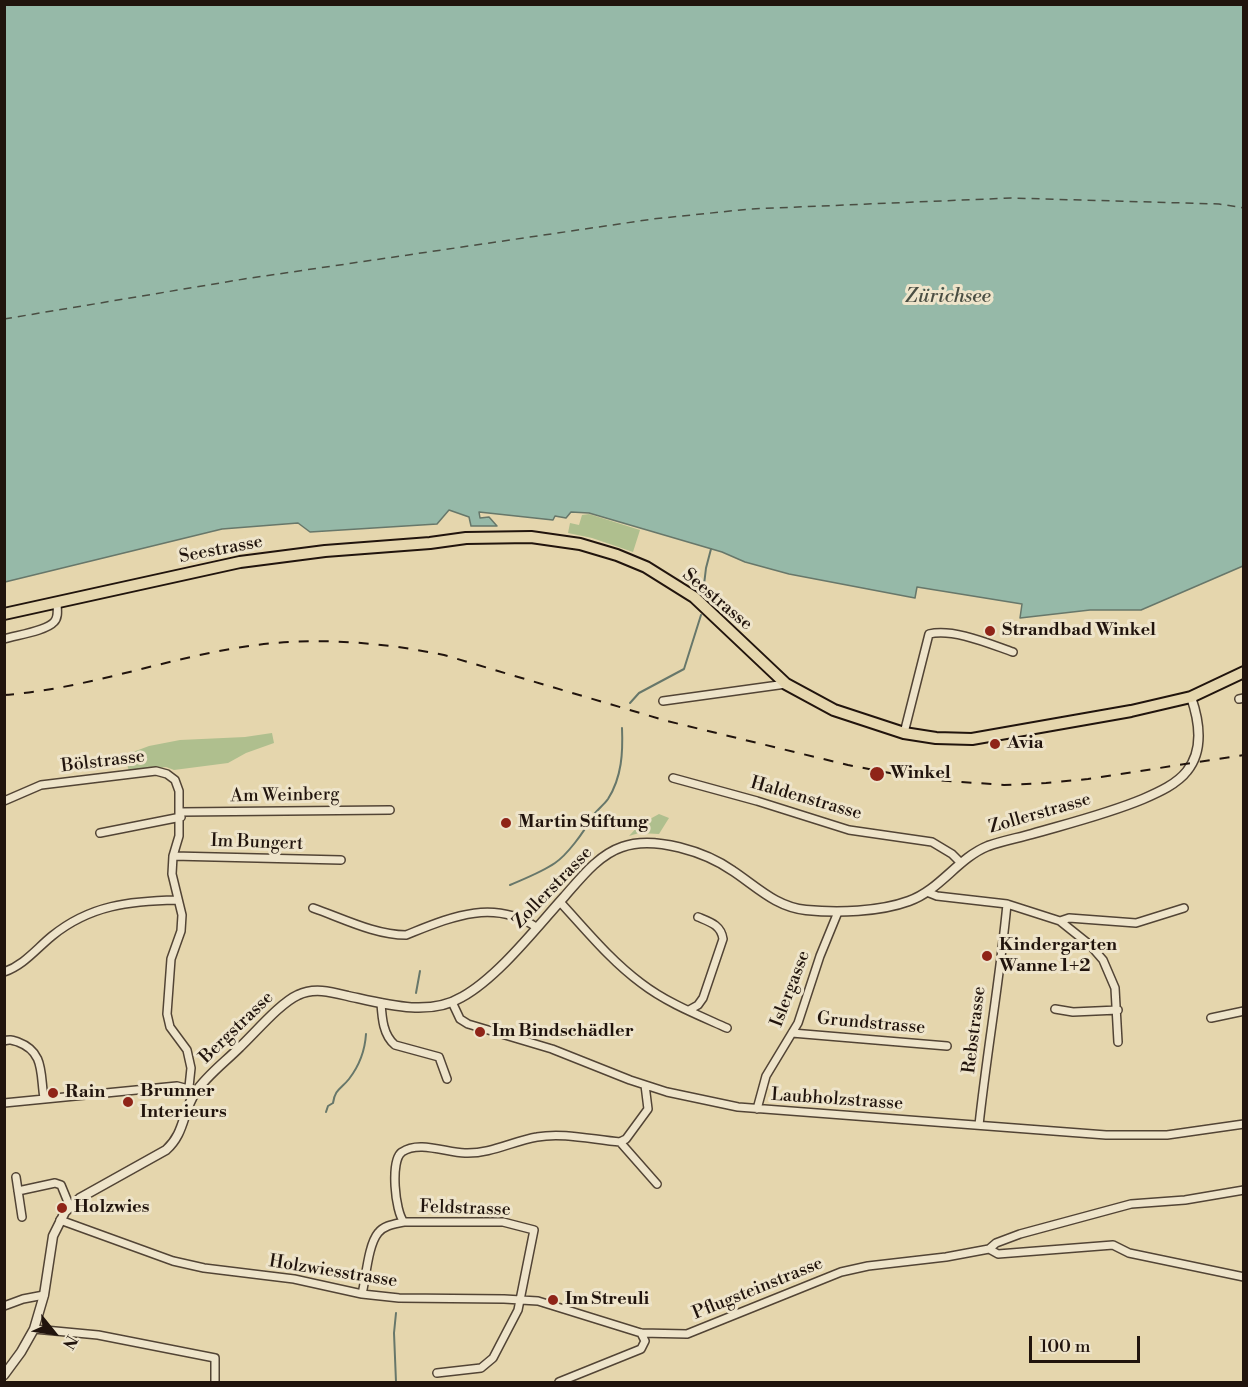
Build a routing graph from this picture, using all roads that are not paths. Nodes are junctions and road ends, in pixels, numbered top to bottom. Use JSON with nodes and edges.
{"nodes":[{"id":1,"x":57,"y":603,"type":"junction"},
{"id":2,"x":4,"y":614,"type":"edge"},
{"id":3,"x":4,"y":639,"type":"edge"},
{"id":4,"x":1013,"y":652,"type":"dead end"},
{"id":5,"x":1244,"y":672,"type":"edge"},
{"id":6,"x":786,"y":684,"type":"junction"},
{"id":7,"x":1191,"y":697,"type":"junction"},
{"id":8,"x":663,"y":701,"type":"dead end"},
{"id":9,"x":904,"y":733,"type":"junction"},
{"id":10,"x":673,"y":778,"type":"dead end"},
{"id":11,"x":4,"y":801,"type":"edge"},
{"id":12,"x":390,"y":810,"type":"dead end"},
{"id":13,"x":181,"y":814,"type":"junction"},
{"id":14,"x":100,"y":833,"type":"dead end"},
{"id":15,"x":173,"y":856,"type":"junction"},
{"id":16,"x":341,"y":860,"type":"dead end"},
{"id":17,"x":961,"y":863,"type":"junction"},
{"id":18,"x":927,"y":892,"type":"junction"},
{"id":19,"x":177,"y":900,"type":"junction"},
{"id":20,"x":560,"y":902,"type":"junction"},
{"id":21,"x":1007,"y":904,"type":"junction"},
{"id":22,"x":313,"y":908,"type":"dead end"},
{"id":23,"x":1184,"y":908,"type":"dead end"},
{"id":24,"x":838,"y":912,"type":"junction"},
{"id":25,"x":698,"y":917,"type":"dead end"},
{"id":26,"x":1060,"y":921,"type":"junction"},
{"id":27,"x":536,"y":927,"type":"junction"},
{"id":28,"x":4,"y":972,"type":"edge"},
{"id":29,"x":377,"y":1002,"type":"junction"},
{"id":30,"x":452,"y":1002,"type":"junction"},
{"id":31,"x":1056,"y":1009,"type":"dead end"},
{"id":32,"x":688,"y":1010,"type":"junction"},
{"id":33,"x":1118,"y":1010,"type":"junction"},
{"id":34,"x":1244,"y":1011,"type":"edge"},
{"id":35,"x":1211,"y":1018,"type":"dead end"},
{"id":36,"x":728,"y":1028,"type":"dead end"},
{"id":37,"x":792,"y":1033,"type":"junction"},
{"id":38,"x":4,"y":1041,"type":"edge"},
{"id":39,"x":1118,"y":1041,"type":"dead end"},
{"id":40,"x":947,"y":1046,"type":"dead end"},
{"id":41,"x":447,"y":1079,"type":"dead end"},
{"id":42,"x":645,"y":1085,"type":"junction"},
{"id":43,"x":192,"y":1090,"type":"junction"},
{"id":44,"x":44,"y":1098,"type":"junction"},
{"id":45,"x":4,"y":1102,"type":"edge"},
{"id":46,"x":757,"y":1109,"type":"junction"},
{"id":47,"x":1244,"y":1124,"type":"edge"},
{"id":48,"x":979,"y":1125,"type":"junction"},
{"id":49,"x":620,"y":1142,"type":"junction"},
{"id":50,"x":16,"y":1177,"type":"dead end"},
{"id":51,"x":657,"y":1184,"type":"dead end"},
{"id":52,"x":1244,"y":1190,"type":"edge"},
{"id":53,"x":18,"y":1191,"type":"junction"},
{"id":54,"x":70,"y":1206,"type":"junction"},
{"id":55,"x":22,"y":1217,"type":"dead end"},
{"id":56,"x":60,"y":1220,"type":"junction"},
{"id":57,"x":404,"y":1222,"type":"junction"},
{"id":58,"x":989,"y":1249,"type":"junction"},
{"id":59,"x":1244,"y":1277,"type":"edge"},
{"id":60,"x":44,"y":1294,"type":"junction"},
{"id":61,"x":362,"y":1294,"type":"junction"},
{"id":62,"x":519,"y":1300,"type":"junction"},
{"id":63,"x":4,"y":1306,"type":"edge"},
{"id":64,"x":34,"y":1329,"type":"junction"},
{"id":65,"x":642,"y":1333,"type":"junction"},
{"id":66,"x":438,"y":1373,"type":"dead end"},
{"id":67,"x":4,"y":1375,"type":"edge"},
{"id":68,"x":215,"y":1383,"type":"edge"},
{"id":69,"x":559,"y":1383,"type":"edge"}],
"edges":[{"from":1,"to":2,"type":"main road","name":"Seestrasse"},
{"from":1,"to":3,"type":"street"},
{"from":1,"to":6,"type":"main road","name":"Seestrasse"},
{"from":4,"to":9,"type":"street"},
{"from":5,"to":7,"type":"main road","name":"Seestrasse"},
{"from":6,"to":8,"type":"street"},
{"from":6,"to":9,"type":"main road","name":"Seestrasse"},
{"from":7,"to":9,"type":"main road","name":"Seestrasse"},
{"from":7,"to":17,"type":"street","name":"Zollerstrasse"},
{"from":10,"to":17,"type":"street","name":"Haldenstrasse"},
{"from":11,"to":13,"type":"street","name":"Bölstrasse"},
{"from":12,"to":13,"type":"street","name":"Am Weinberg"},
{"from":13,"to":14,"type":"street","name":"Am Weinberg"},
{"from":13,"to":15,"type":"street","name":"Bölstrasse"},
{"from":15,"to":16,"type":"street","name":"Im Bungert"},
{"from":15,"to":19,"type":"street","name":"Bölstrasse"},
{"from":17,"to":18,"type":"street","name":"Zollerstrasse"},
{"from":18,"to":21,"type":"street"},
{"from":18,"to":24,"type":"street","name":"Zollerstrasse"},
{"from":19,"to":28,"type":"street"},
{"from":19,"to":43,"type":"street","name":"Bölstrasse"},
{"from":20,"to":24,"type":"street","name":"Zollerstrasse"},
{"from":20,"to":27,"type":"street","name":"Zollerstrasse"},
{"from":20,"to":32,"type":"street"},
{"from":21,"to":26,"type":"street"},
{"from":21,"to":48,"type":"street","name":"Rebstrasse"},
{"from":22,"to":27,"type":"street"},
{"from":23,"to":26,"type":"street"},
{"from":24,"to":37,"type":"street","name":"Islergasse"},
{"from":25,"to":32,"type":"street"},
{"from":26,"to":33,"type":"street"},
{"from":27,"to":30,"type":"street","name":"Zollerstrasse"},
{"from":29,"to":30,"type":"street","name":"Zollerstrasse"},
{"from":29,"to":41,"type":"street"},
{"from":29,"to":43,"type":"street","name":"Bergstrasse"},
{"from":30,"to":42,"type":"street","name":"Laubholzstrasse"},
{"from":31,"to":33,"type":"street"},
{"from":32,"to":36,"type":"street"},
{"from":33,"to":39,"type":"street"},
{"from":34,"to":35,"type":"street"},
{"from":37,"to":40,"type":"street","name":"Grundstrasse"},
{"from":37,"to":46,"type":"street","name":"Islergasse"},
{"from":38,"to":44,"type":"street"},
{"from":42,"to":46,"type":"street","name":"Laubholzstrasse"},
{"from":42,"to":49,"type":"street"},
{"from":43,"to":44,"type":"street"},
{"from":43,"to":54,"type":"street","name":"Bergstrasse"},
{"from":44,"to":45,"type":"street"},
{"from":46,"to":48,"type":"street","name":"Laubholzstrasse"},
{"from":47,"to":48,"type":"street","name":"Laubholzstrasse"},
{"from":49,"to":51,"type":"street"},
{"from":49,"to":57,"type":"street","name":"Feldstrasse"},
{"from":50,"to":53,"type":"street"},
{"from":52,"to":58,"type":"street","name":"Pflugsteinstrasse"},
{"from":53,"to":54,"type":"street"},
{"from":53,"to":55,"type":"street"},
{"from":54,"to":56,"type":"street","name":"Bergstrasse"},
{"from":56,"to":60,"type":"street","name":"Bergstrasse"},
{"from":56,"to":61,"type":"street","name":"Holzwiesstrasse"},
{"from":57,"to":61,"type":"street"},
{"from":57,"to":62,"type":"street","name":"Feldstrasse"},
{"from":58,"to":59,"type":"street","name":"Pflugsteinstrasse"},
{"from":58,"to":65,"type":"street","name":"Pflugsteinstrasse"},
{"from":60,"to":63,"type":"street"},
{"from":60,"to":64,"type":"street","name":"Bergstrasse"},
{"from":61,"to":62,"type":"street","name":"Holzwiesstrasse"},
{"from":62,"to":65,"type":"street","name":"Holzwiesstrasse"},
{"from":62,"to":66,"type":"street"},
{"from":64,"to":67,"type":"street","name":"Bergstrasse"},
{"from":64,"to":68,"type":"street"},
{"from":65,"to":69,"type":"street"}]}
